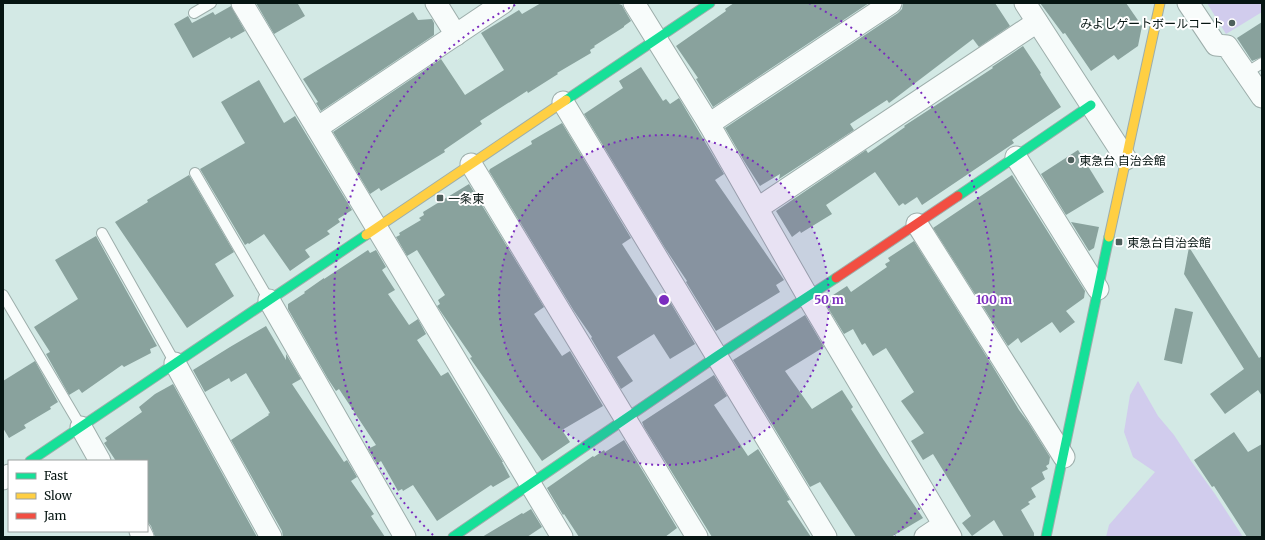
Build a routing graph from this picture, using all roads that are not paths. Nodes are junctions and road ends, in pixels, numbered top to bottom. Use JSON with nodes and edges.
{"nodes":[{"id":1,"x":211,"y":3,"type":"edge"},
{"id":2,"x":242,"y":3,"type":"edge"},
{"id":3,"x":436,"y":3,"type":"edge"},
{"id":4,"x":503,"y":3,"type":"edge"},
{"id":5,"x":634,"y":3,"type":"edge"},
{"id":6,"x":710,"y":3,"type":"edge"},
{"id":7,"x":891,"y":3,"type":"edge"},
{"id":8,"x":1025,"y":3,"type":"edge"},
{"id":9,"x":1160,"y":3,"type":"edge"},
{"id":10,"x":1188,"y":3,"type":"edge"},
{"id":11,"x":194,"y":13,"type":"dead end"},
{"id":12,"x":1037,"y":22,"type":"junction"},
{"id":13,"x":456,"y":35,"type":"junction"},
{"id":14,"x":656,"y":39,"type":"junction"},
{"id":15,"x":1254,"y":68,"type":"edge"},
{"id":16,"x":1262,"y":97,"type":"edge"},
{"id":17,"x":563,"y":102,"type":"junction"},
{"id":18,"x":1091,"y":105,"type":"junction"},
{"id":19,"x":709,"y":124,"type":"junction"},
{"id":20,"x":317,"y":128,"type":"junction"},
{"id":21,"x":1016,"y":157,"type":"junction"},
{"id":22,"x":1126,"y":159,"type":"junction"},
{"id":23,"x":471,"y":164,"type":"junction"},
{"id":24,"x":195,"y":173,"type":"dead end"},
{"id":25,"x":758,"y":208,"type":"junction"},
{"id":26,"x":917,"y":224,"type":"junction"},
{"id":27,"x":377,"y":227,"type":"junction"},
{"id":28,"x":102,"y":233,"type":"dead end"},
{"id":29,"x":1098,"y":289,"type":"junction"},
{"id":30,"x":3,"y":295,"type":"edge"},
{"id":31,"x":808,"y":297,"type":"junction"},
{"id":32,"x":269,"y":300,"type":"junction"},
{"id":33,"x":717,"y":356,"type":"junction"},
{"id":34,"x":175,"y":363,"type":"junction"},
{"id":35,"x":626,"y":419,"type":"junction"},
{"id":36,"x":81,"y":427,"type":"junction"},
{"id":37,"x":1064,"y":457,"type":"junction"},
{"id":38,"x":32,"y":460,"type":"edge"},
{"id":39,"x":99,"y":460,"type":"edge"},
{"id":40,"x":530,"y":484,"type":"junction"},
{"id":41,"x":947,"y":531,"type":"edge"},
{"id":42,"x":271,"y":537,"type":"edge"},
{"id":43,"x":405,"y":537,"type":"edge"},
{"id":44,"x":454,"y":537,"type":"edge"},
{"id":45,"x":562,"y":537,"type":"edge"},
{"id":46,"x":697,"y":537,"type":"edge"},
{"id":47,"x":826,"y":537,"type":"edge"},
{"id":48,"x":926,"y":537,"type":"edge"},
{"id":49,"x":1046,"y":537,"type":"edge"}],
"edges":[{"from":1,"to":11,"type":"lane"},
{"from":2,"to":20,"type":"street"},
{"from":3,"to":13,"type":"street"},
{"from":4,"to":13,"type":"street"},
{"from":5,"to":14,"type":"street"},
{"from":6,"to":14,"type":"street"},
{"from":7,"to":19,"type":"street"},
{"from":8,"to":12,"type":"street"},
{"from":9,"to":22,"type":"street"},
{"from":10,"to":15,"type":"street"},
{"from":12,"to":18,"type":"street"},
{"from":12,"to":25,"type":"street"},
{"from":13,"to":20,"type":"street"},
{"from":14,"to":17,"type":"street"},
{"from":14,"to":19,"type":"street"},
{"from":15,"to":16,"type":"street"},
{"from":17,"to":23,"type":"street"},
{"from":17,"to":33,"type":"street"},
{"from":18,"to":21,"type":"street"},
{"from":18,"to":22,"type":"street"},
{"from":19,"to":25,"type":"street"},
{"from":20,"to":27,"type":"street"},
{"from":21,"to":26,"type":"street"},
{"from":21,"to":29,"type":"street"},
{"from":22,"to":29,"type":"street"},
{"from":23,"to":27,"type":"street"},
{"from":23,"to":35,"type":"street"},
{"from":24,"to":32,"type":"lane"},
{"from":25,"to":31,"type":"street"},
{"from":26,"to":31,"type":"street"},
{"from":26,"to":37,"type":"street"},
{"from":27,"to":32,"type":"street"},
{"from":27,"to":40,"type":"street"},
{"from":28,"to":34,"type":"lane"},
{"from":29,"to":37,"type":"street"},
{"from":30,"to":36,"type":"lane"},
{"from":31,"to":33,"type":"street"},
{"from":31,"to":41,"type":"street"},
{"from":32,"to":34,"type":"street"},
{"from":32,"to":43,"type":"street"},
{"from":33,"to":35,"type":"street"},
{"from":33,"to":47,"type":"street"},
{"from":34,"to":36,"type":"street"},
{"from":34,"to":42,"type":"street"},
{"from":35,"to":40,"type":"street"},
{"from":35,"to":46,"type":"street"},
{"from":36,"to":38,"type":"street"},
{"from":36,"to":39,"type":"street"},
{"from":37,"to":49,"type":"street"},
{"from":40,"to":44,"type":"street"},
{"from":40,"to":45,"type":"street"},
{"from":41,"to":48,"type":"street"}]}
